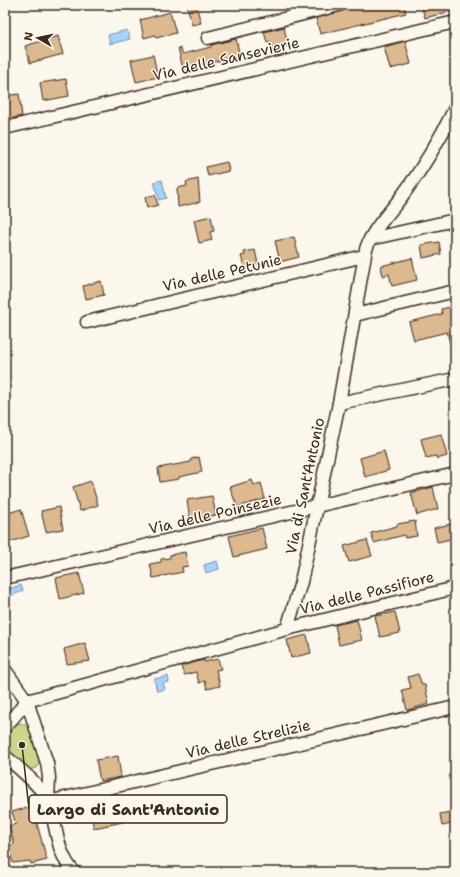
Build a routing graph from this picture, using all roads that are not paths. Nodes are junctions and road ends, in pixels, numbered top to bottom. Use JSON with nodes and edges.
{"nodes":[{"id":1,"x":339,"y":5,"type":"edge"},
{"id":2,"x":455,"y":22,"type":"edge"},
{"id":3,"x":208,"y":38,"type":"dead end"},
{"id":4,"x":455,"y":108,"type":"edge"},
{"id":5,"x":5,"y":128,"type":"edge"},
{"id":6,"x":455,"y":220,"type":"edge"},
{"id":7,"x":370,"y":239,"type":"junction"},
{"id":8,"x":364,"y":256,"type":"junction"},
{"id":9,"x":455,"y":291,"type":"edge"},
{"id":10,"x":355,"y":315,"type":"junction"},
{"id":11,"x":87,"y":322,"type":"dead end"},
{"id":12,"x":455,"y":378,"type":"edge"},
{"id":13,"x":339,"y":403,"type":"junction"},
{"id":14,"x":455,"y":474,"type":"edge"},
{"id":15,"x":317,"y":507,"type":"junction"},
{"id":16,"x":5,"y":578,"type":"edge"},
{"id":17,"x":455,"y":588,"type":"edge"},
{"id":18,"x":287,"y":629,"type":"junction"},
{"id":19,"x":5,"y":670,"type":"edge"},
{"id":20,"x":28,"y":701,"type":"junction"},
{"id":21,"x":455,"y":708,"type":"edge"},
{"id":22,"x":5,"y":727,"type":"edge"},
{"id":23,"x":5,"y":756,"type":"edge"},
{"id":24,"x":48,"y":802,"type":"junction"},
{"id":25,"x":74,"y":872,"type":"edge"}],
"edges":[{"from":1,"to":3,"type":"street"},
{"from":2,"to":5,"type":"street","name":"Via delle Sansevierie"},
{"from":4,"to":7,"type":"street","name":"Via di Sant'Antonio"},
{"from":6,"to":7,"type":"street"},
{"from":7,"to":8,"type":"street","name":"Via di Sant'Antonio"},
{"from":8,"to":10,"type":"street","name":"Via di Sant'Antonio"},
{"from":8,"to":11,"type":"street","name":"Via delle Petunie"},
{"from":9,"to":10,"type":"street"},
{"from":10,"to":13,"type":"street","name":"Via di Sant'Antonio"},
{"from":12,"to":13,"type":"street"},
{"from":13,"to":15,"type":"street","name":"Via di Sant'Antonio"},
{"from":14,"to":15,"type":"street","name":"Via delle Poinsezie"},
{"from":15,"to":16,"type":"street","name":"Via delle Poinsezie"},
{"from":15,"to":18,"type":"street","name":"Via di Sant'Antonio"},
{"from":17,"to":18,"type":"street","name":"Via delle Passifiore"},
{"from":18,"to":20,"type":"street"},
{"from":19,"to":20,"type":"street"},
{"from":20,"to":22,"type":"street"},
{"from":20,"to":24,"type":"street"},
{"from":21,"to":24,"type":"street","name":"Via delle Strelizie"},
{"from":23,"to":24,"type":"street"},
{"from":24,"to":25,"type":"street"}]}
